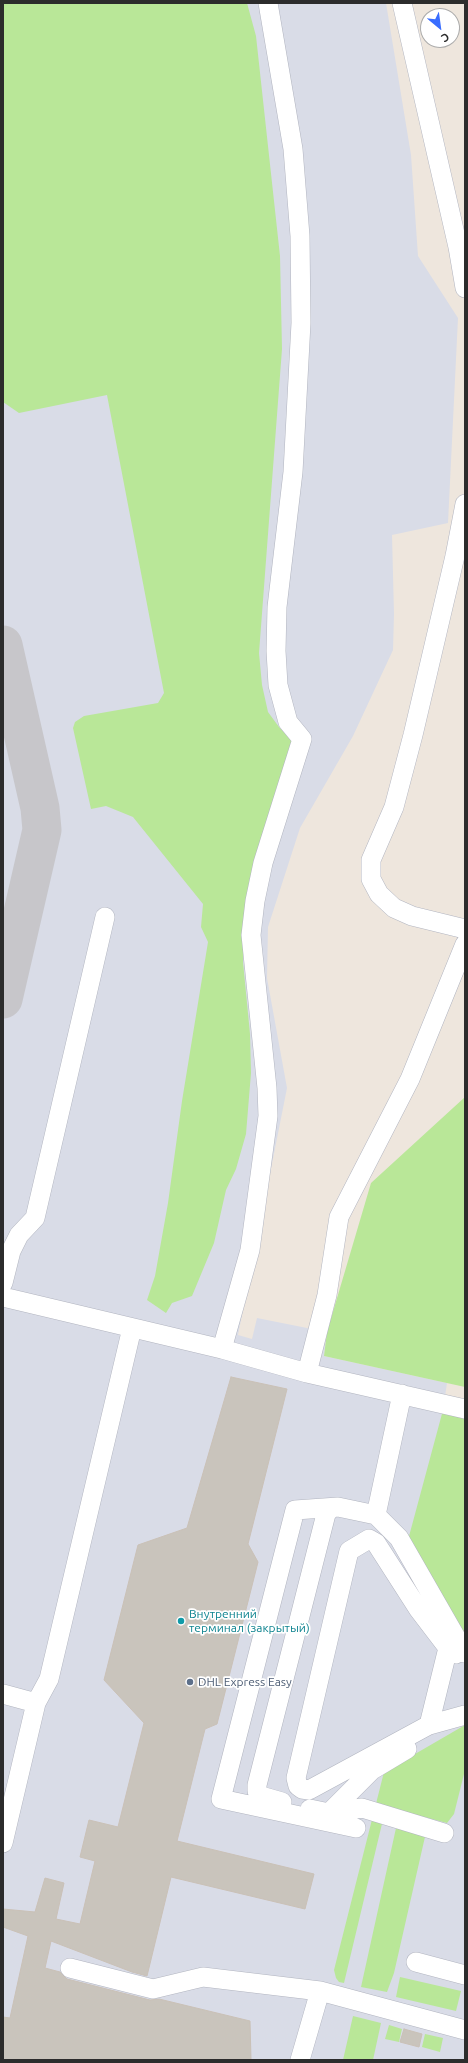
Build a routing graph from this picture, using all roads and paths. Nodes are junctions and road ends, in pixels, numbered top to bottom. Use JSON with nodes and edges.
{"nodes":[{"id":1,"x":268,"y":3,"type":"edge"},
{"id":2,"x":402,"y":3,"type":"edge"},
{"id":3,"x":465,"y":288,"type":"edge"},
{"id":4,"x":465,"y":504,"type":"edge"},
{"id":5,"x":105,"y":917,"type":"dead end"},
{"id":6,"x":465,"y":929,"type":"edge"},
{"id":7,"x":465,"y":944,"type":"edge"},
{"id":8,"x":3,"y":1283,"type":"edge"},
{"id":9,"x":3,"y":1297,"type":"edge"},
{"id":10,"x":132,"y":1328,"type":"junction"},
{"id":11,"x":222,"y":1349,"type":"junction"},
{"id":12,"x":307,"y":1373,"type":"junction"},
{"id":13,"x":402,"y":1394,"type":"junction"},
{"id":14,"x":465,"y":1409,"type":"edge"},
{"id":15,"x":331,"y":1508,"type":"junction"},
{"id":16,"x":376,"y":1515,"type":"junction"},
{"id":17,"x":462,"y":1653,"type":"edge"},
{"id":18,"x":3,"y":1694,"type":"edge"},
{"id":19,"x":36,"y":1702,"type":"junction"},
{"id":20,"x":465,"y":1715,"type":"edge"},
{"id":21,"x":429,"y":1725,"type":"junction"},
{"id":22,"x":329,"y":1813,"type":"junction"},
{"id":23,"x":356,"y":1828,"type":"dead end"},
{"id":24,"x":444,"y":1833,"type":"dead end"},
{"id":25,"x":3,"y":1842,"type":"edge"},
{"id":26,"x":416,"y":1962,"type":"dead end"},
{"id":27,"x":70,"y":1968,"type":"dead end"},
{"id":28,"x":465,"y":1975,"type":"edge"},
{"id":29,"x":320,"y":1991,"type":"junction"},
{"id":30,"x":465,"y":2030,"type":"edge"},
{"id":31,"x":300,"y":2060,"type":"edge"}],
"edges":[{"from":1,"to":11,"type":"street"},
{"from":2,"to":3,"type":"street"},
{"from":4,"to":6,"type":"street"},
{"from":5,"to":8,"type":"street"},
{"from":7,"to":12,"type":"street"},
{"from":9,"to":10,"type":"street"},
{"from":10,"to":11,"type":"street"},
{"from":10,"to":19,"type":"street"},
{"from":11,"to":12,"type":"street"},
{"from":12,"to":13,"type":"street"},
{"from":13,"to":14,"type":"street"},
{"from":13,"to":16,"type":"street"},
{"from":15,"to":16,"type":"street"},
{"from":15,"to":22,"type":"street"},
{"from":15,"to":23,"type":"street"},
{"from":16,"to":17,"type":"street"},
{"from":17,"to":21,"type":"street"},
{"from":17,"to":21,"type":"street"},
{"from":18,"to":19,"type":"street"},
{"from":19,"to":25,"type":"street"},
{"from":20,"to":21,"type":"street"},
{"from":20,"to":22,"type":"street"},
{"from":22,"to":24,"type":"street"},
{"from":26,"to":28,"type":"street"},
{"from":27,"to":29,"type":"street"},
{"from":29,"to":30,"type":"street"},
{"from":29,"to":31,"type":"street"}]}
